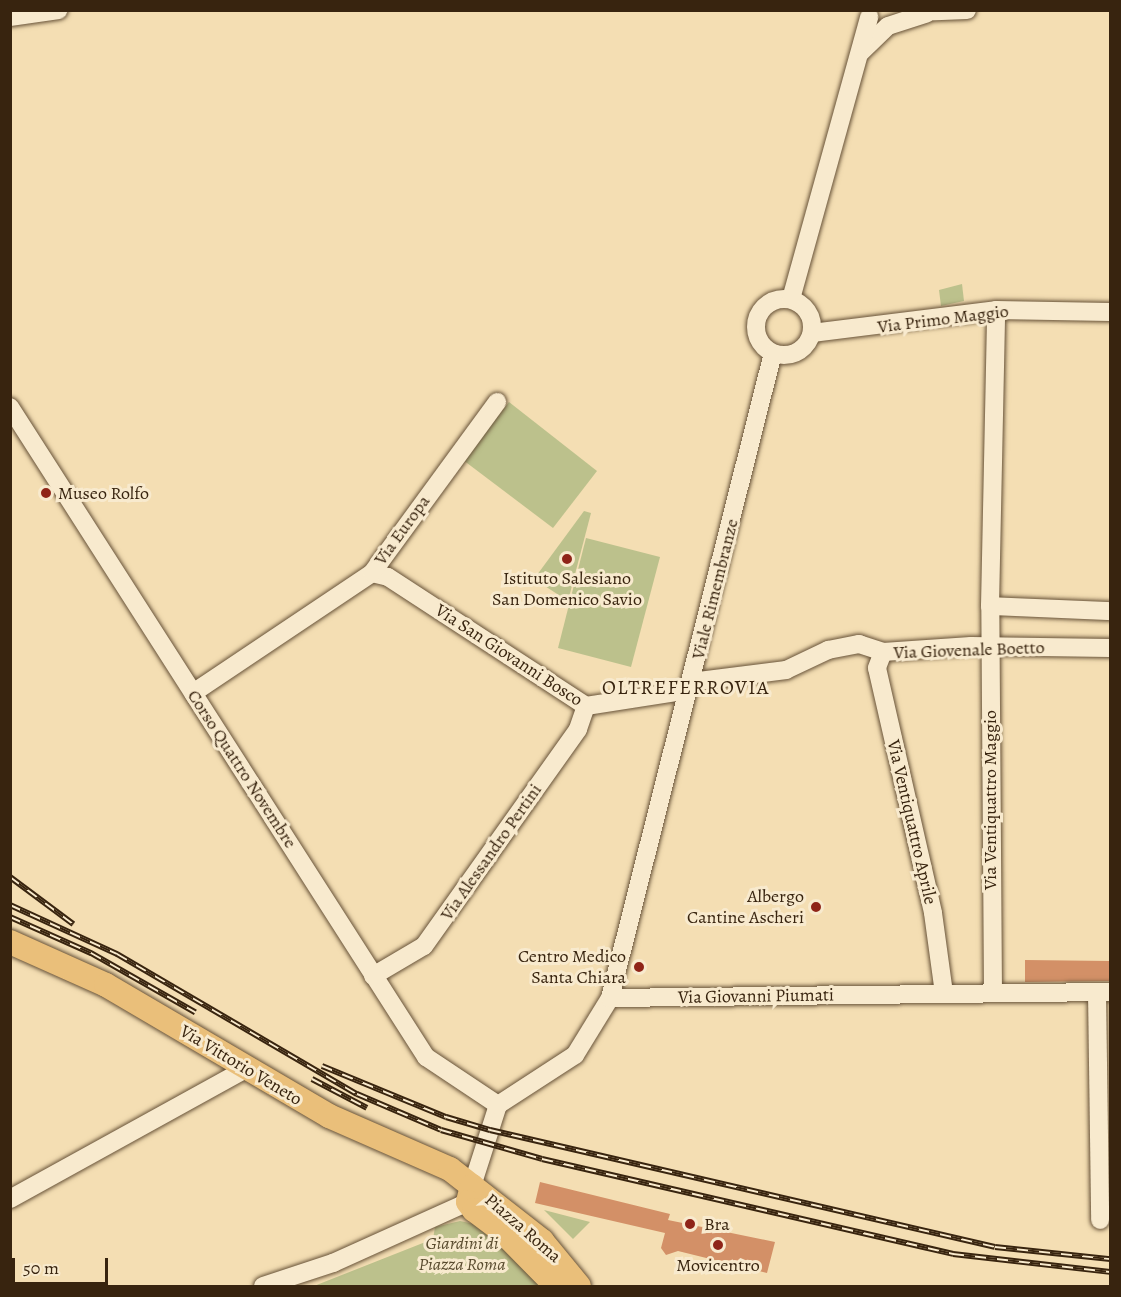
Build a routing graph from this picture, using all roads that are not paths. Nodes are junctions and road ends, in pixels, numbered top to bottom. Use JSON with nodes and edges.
{"nodes":[{"id":1,"x":59,"y":10,"type":"edge"},
{"id":2,"x":899,"y":10,"type":"edge"},
{"id":3,"x":967,"y":10,"type":"edge"},
{"id":4,"x":871,"y":13,"type":"edge"},
{"id":5,"x":926,"y":14,"type":"junction"},
{"id":6,"x":10,"y":17,"type":"edge"},
{"id":7,"x":858,"y":56,"type":"junction"},
{"id":8,"x":791,"y":299,"type":"junction"},
{"id":9,"x":996,"y":310,"type":"junction"},
{"id":10,"x":1110,"y":312,"type":"edge"},
{"id":11,"x":812,"y":333,"type":"junction"},
{"id":12,"x":773,"y":353,"type":"junction"},
{"id":13,"x":497,"y":402,"type":"dead end"},
{"id":14,"x":10,"y":407,"type":"edge"},
{"id":15,"x":372,"y":573,"type":"junction"},
{"id":16,"x":990,"y":606,"type":"junction"},
{"id":17,"x":1110,"y":611,"type":"edge"},
{"id":18,"x":990,"y":647,"type":"junction"},
{"id":19,"x":1110,"y":648,"type":"edge"},
{"id":20,"x":884,"y":652,"type":"junction"},
{"id":21,"x":696,"y":685,"type":"junction"},
{"id":22,"x":193,"y":693,"type":"junction"},
{"id":23,"x":586,"y":706,"type":"junction"},
{"id":24,"x":10,"y":942,"type":"edge"},
{"id":25,"x":373,"y":976,"type":"junction"},
{"id":26,"x":1104,"y":992,"type":"edge"},
{"id":27,"x":944,"y":993,"type":"junction"},
{"id":28,"x":993,"y":993,"type":"junction"},
{"id":29,"x":610,"y":998,"type":"junction"},
{"id":30,"x":247,"y":1068,"type":"junction"},
{"id":31,"x":498,"y":1105,"type":"junction"},
{"id":32,"x":485,"y":1152,"type":"junction"},
{"id":33,"x":1105,"y":1161,"type":"edge"},
{"id":34,"x":470,"y":1194,"type":"junction"},
{"id":35,"x":10,"y":1199,"type":"edge"},
{"id":36,"x":497,"y":1202,"type":"junction"},
{"id":37,"x":1100,"y":1220,"type":"dead end"},
{"id":38,"x":265,"y":1286,"type":"edge"},
{"id":39,"x":556,"y":1287,"type":"edge"},
{"id":40,"x":579,"y":1287,"type":"edge"}],
"edges":[{"from":1,"to":6,"type":"street"},
{"from":2,"to":5,"type":"street"},
{"from":3,"to":5,"type":"street"},
{"from":4,"to":7,"type":"street"},
{"from":5,"to":7,"type":"street"},
{"from":7,"to":8,"type":"street"},
{"from":8,"to":11,"type":"street"},
{"from":8,"to":12,"type":"street"},
{"from":9,"to":10,"type":"street","name":"Via Primo Maggio"},
{"from":9,"to":11,"type":"street","name":"Via Primo Maggio"},
{"from":9,"to":16,"type":"street","name":"Via Ventiquattro Maggio"},
{"from":11,"to":12,"type":"street"},
{"from":12,"to":21,"type":"street","name":"Viale Rimembranze"},
{"from":13,"to":15,"type":"street","name":"Via Europa"},
{"from":14,"to":22,"type":"street","name":"Corso Quattro Novembre"},
{"from":15,"to":22,"type":"street","name":"Via Europa"},
{"from":15,"to":23,"type":"street","name":"Via San Giovanni Bosco"},
{"from":16,"to":17,"type":"street"},
{"from":16,"to":18,"type":"street","name":"Via Ventiquattro Maggio"},
{"from":18,"to":19,"type":"street","name":"Via Giovenale Boetto"},
{"from":18,"to":20,"type":"street","name":"Via Giovenale Boetto"},
{"from":18,"to":28,"type":"street","name":"Via Ventiquattro Maggio"},
{"from":20,"to":21,"type":"street","name":"Via Giovenale Boetto"},
{"from":20,"to":27,"type":"street","name":"Via Ventiquattro Aprile"},
{"from":21,"to":23,"type":"street","name":"Via San Giovanni Bosco"},
{"from":21,"to":29,"type":"street","name":"Viale Rimembranze"},
{"from":22,"to":25,"type":"street","name":"Corso Quattro Novembre"},
{"from":23,"to":25,"type":"street","name":"Via Alessandro Pertini"},
{"from":24,"to":30,"type":"main road","name":"Via Vittorio Veneto"},
{"from":25,"to":31,"type":"street","name":"Corso Quattro Novembre"},
{"from":26,"to":28,"type":"street","name":"Via Giovanni Piumati"},
{"from":26,"to":33,"type":"street"},
{"from":27,"to":28,"type":"street","name":"Via Giovanni Piumati"},
{"from":27,"to":29,"type":"street","name":"Via Giovanni Piumati"},
{"from":29,"to":31,"type":"street"},
{"from":30,"to":34,"type":"main road","name":"Via Vittorio Veneto"},
{"from":30,"to":35,"type":"street"},
{"from":31,"to":32,"type":"street"},
{"from":32,"to":34,"type":"street"},
{"from":32,"to":36,"type":"street"},
{"from":33,"to":37,"type":"street"},
{"from":34,"to":36,"type":"main road","name":"Piazza Roma"},
{"from":34,"to":38,"type":"street","name":"Piazza Roma"},
{"from":34,"to":39,"type":"main road","name":"Piazza Roma"},
{"from":36,"to":40,"type":"main road","name":"Piazza Roma"}]}
